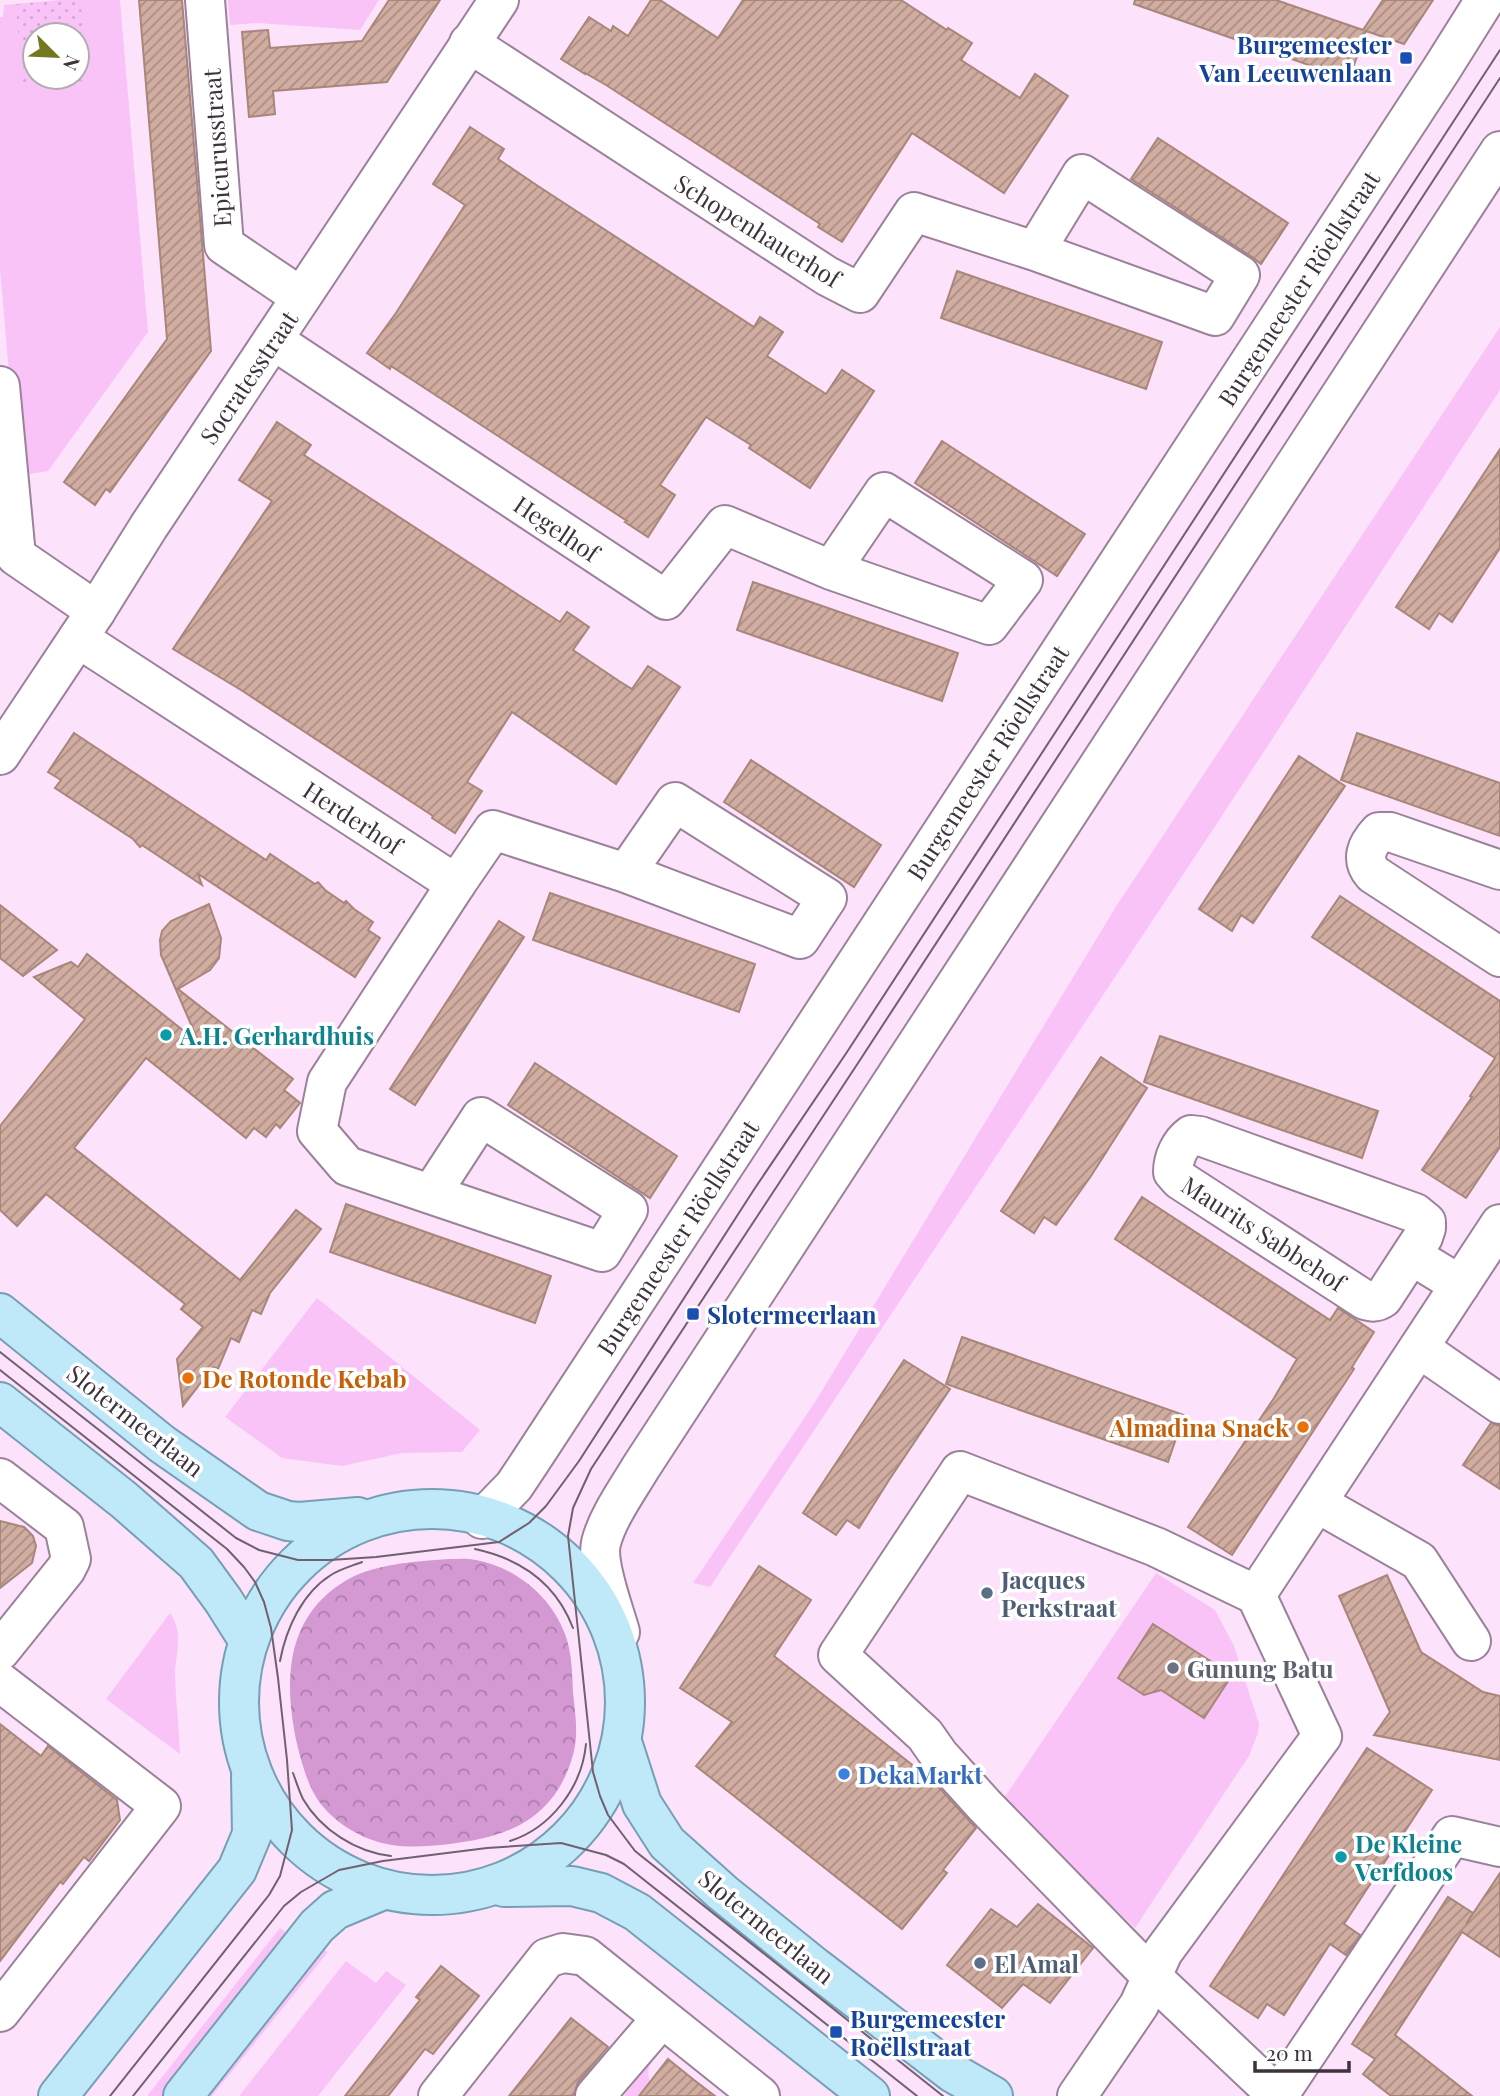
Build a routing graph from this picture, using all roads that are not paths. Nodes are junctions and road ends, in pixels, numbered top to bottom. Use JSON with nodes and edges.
{"nodes":[{"id":1,"x":205,"y":0,"type":"edge"},
{"id":2,"x":499,"y":0,"type":"edge"},
{"id":3,"x":1485,"y":0,"type":"edge"},
{"id":4,"x":469,"y":43,"type":"junction"},
{"id":5,"x":1500,"y":151,"type":"edge"},
{"id":6,"x":1035,"y":251,"type":"junction"},
{"id":7,"x":301,"y":297,"type":"junction"},
{"id":8,"x":273,"y":340,"type":"junction"},
{"id":9,"x":0,"y":386,"type":"edge"},
{"id":10,"x":831,"y":570,"type":"dead end"},
{"id":11,"x":87,"y":625,"type":"junction"},
{"id":12,"x":0,"y":755,"type":"edge"},
{"id":13,"x":1500,"y":870,"type":"edge"},
{"id":14,"x":626,"y":873,"type":"junction"},
{"id":15,"x":456,"y":884,"type":"junction"},
{"id":16,"x":1500,"y":957,"type":"edge"},
{"id":17,"x":431,"y":1194,"type":"junction"},
{"id":18,"x":1500,"y":1224,"type":"edge"},
{"id":19,"x":1411,"y":1255,"type":"junction"},
{"id":20,"x":1460,"y":1285,"type":"junction"},
{"id":21,"x":0,"y":1313,"type":"edge"},
{"id":22,"x":1419,"y":1348,"type":"junction"},
{"id":23,"x":0,"y":1402,"type":"edge"},
{"id":24,"x":1500,"y":1404,"type":"edge"},
{"id":25,"x":0,"y":1478,"type":"edge"},
{"id":26,"x":1317,"y":1503,"type":"junction"},
{"id":27,"x":360,"y":1517,"type":"junction"},
{"id":28,"x":482,"y":1519,"type":"junction"},
{"id":29,"x":1256,"y":1595,"type":"junction"},
{"id":30,"x":620,"y":1632,"type":"junction"},
{"id":31,"x":247,"y":1638,"type":"junction"},
{"id":32,"x":1471,"y":1641,"type":"dead end"},
{"id":33,"x":0,"y":1651,"type":"edge"},
{"id":34,"x":0,"y":1682,"type":"edge"},
{"id":35,"x":622,"y":1742,"type":"junction"},
{"id":36,"x":251,"y":1776,"type":"junction"},
{"id":37,"x":1500,"y":1847,"type":"edge"},
{"id":38,"x":504,"y":1886,"type":"junction"},
{"id":39,"x":383,"y":1890,"type":"junction"},
{"id":40,"x":1152,"y":1977,"type":"junction"},
{"id":41,"x":0,"y":2012,"type":"edge"},
{"id":42,"x":661,"y":2019,"type":"junction"},
{"id":43,"x":58,"y":2096,"type":"edge"},
{"id":44,"x":183,"y":2096,"type":"edge"},
{"id":45,"x":438,"y":2096,"type":"edge"},
{"id":46,"x":595,"y":2096,"type":"edge"},
{"id":47,"x":760,"y":2096,"type":"edge"},
{"id":48,"x":870,"y":2096,"type":"edge"},
{"id":49,"x":993,"y":2096,"type":"edge"},
{"id":50,"x":1077,"y":2096,"type":"edge"},
{"id":51,"x":1278,"y":2096,"type":"edge"}],
"edges":[{"from":1,"to":7,"type":"street","name":"Epicurusstraat"},
{"from":2,"to":4,"type":"street","name":"Socratesstraat"},
{"from":3,"to":28,"type":"street","name":"Burgemeester Röellstraat"},
{"from":4,"to":6,"type":"street","name":"Schopenhauerhof"},
{"from":4,"to":7,"type":"street","name":"Socratesstraat"},
{"from":5,"to":30,"type":"street"},
{"from":6,"to":6,"type":"street","name":"Schopenhauerhof"},
{"from":7,"to":8,"type":"street","name":"Socratesstraat"},
{"from":8,"to":10,"type":"street","name":"Hegelhof"},
{"from":8,"to":11,"type":"street","name":"Socratesstraat"},
{"from":9,"to":11,"type":"street","name":"Herderhof"},
{"from":11,"to":12,"type":"street","name":"Socratesstraat"},
{"from":11,"to":15,"type":"street","name":"Herderhof"},
{"from":13,"to":16,"type":"street"},
{"from":14,"to":14,"type":"street"},
{"from":14,"to":15,"type":"street"},
{"from":15,"to":17,"type":"street"},
{"from":17,"to":17,"type":"street"},
{"from":18,"to":20,"type":"street"},
{"from":19,"to":19,"type":"street","name":"Maurits Sabbehof"},
{"from":19,"to":20,"type":"street"},
{"from":20,"to":22,"type":"street"},
{"from":21,"to":27,"type":"main road","name":"Slotermeerlaan"},
{"from":22,"to":24,"type":"street"},
{"from":22,"to":26,"type":"street"},
{"from":23,"to":31,"type":"main road"},
{"from":25,"to":33,"type":"street"},
{"from":26,"to":29,"type":"street"},
{"from":26,"to":32,"type":"street"},
{"from":27,"to":28,"type":"main road"},
{"from":27,"to":31,"type":"main road"},
{"from":28,"to":30,"type":"main road"},
{"from":29,"to":40,"type":"street"},
{"from":29,"to":40,"type":"street"},
{"from":30,"to":35,"type":"main road"},
{"from":31,"to":36,"type":"main road"},
{"from":34,"to":41,"type":"street"},
{"from":35,"to":38,"type":"main road"},
{"from":35,"to":49,"type":"main road","name":"Slotermeerlaan"},
{"from":36,"to":39,"type":"main road"},
{"from":36,"to":43,"type":"main road"},
{"from":37,"to":51,"type":"street"},
{"from":38,"to":39,"type":"main road"},
{"from":38,"to":48,"type":"main road"},
{"from":39,"to":44,"type":"main road"},
{"from":40,"to":50,"type":"street"},
{"from":40,"to":51,"type":"street"},
{"from":42,"to":45,"type":"street"},
{"from":42,"to":46,"type":"street"},
{"from":42,"to":47,"type":"street"}]}
